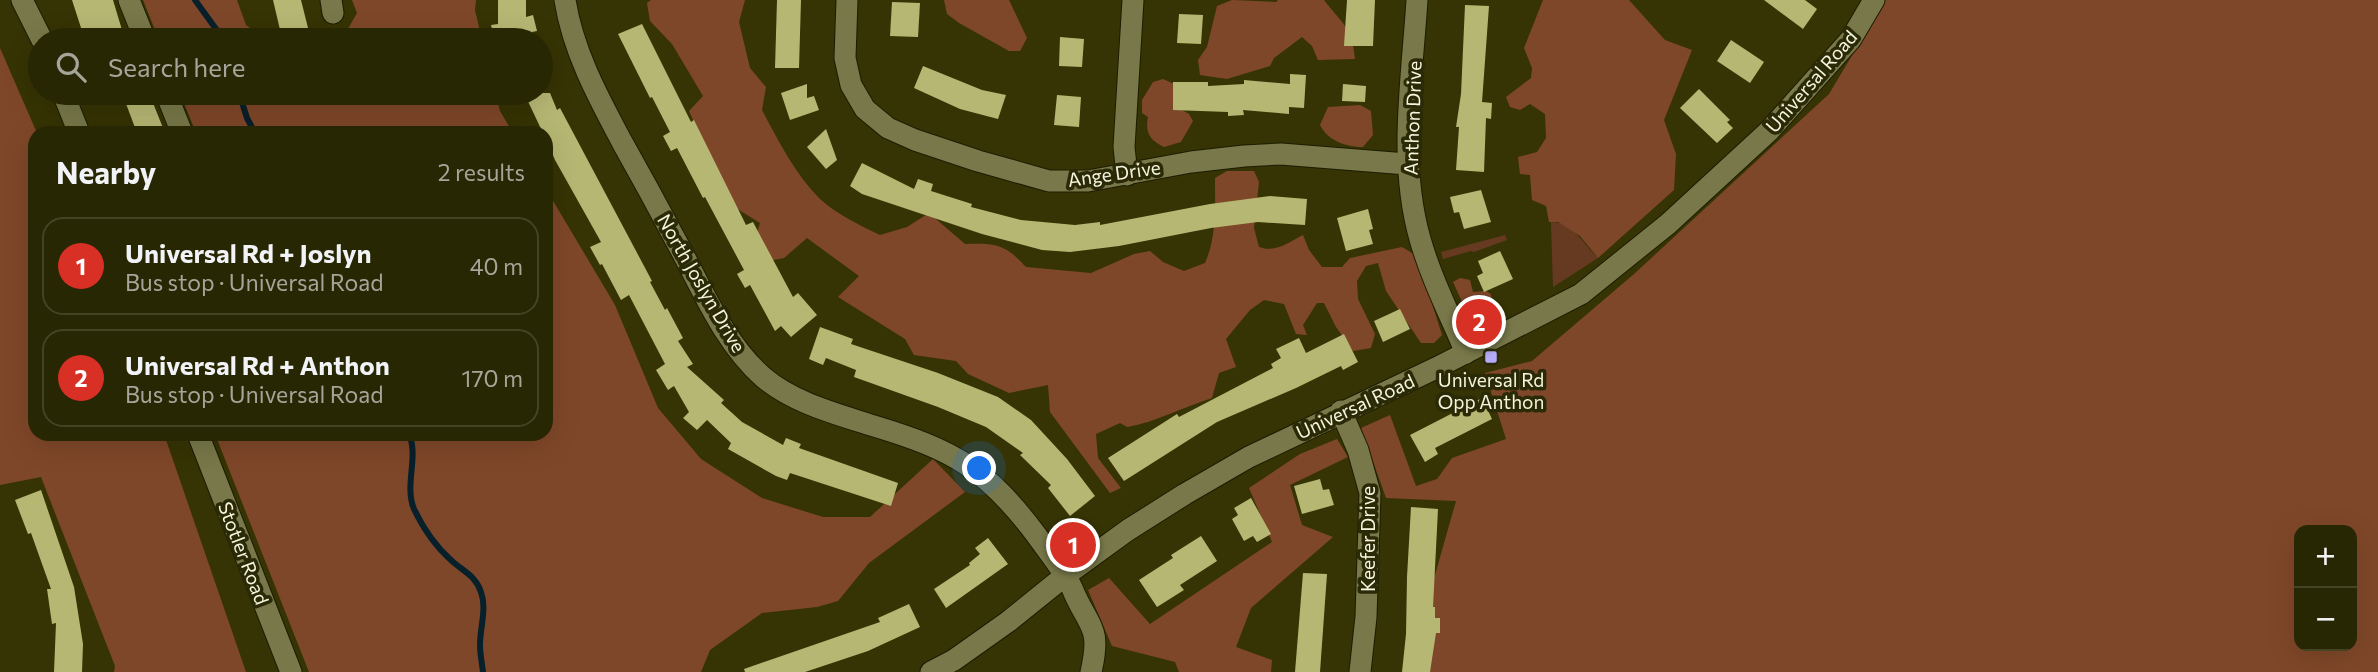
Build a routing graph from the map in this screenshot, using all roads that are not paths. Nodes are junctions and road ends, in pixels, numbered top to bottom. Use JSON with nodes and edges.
{"nodes":[{"id":1,"x":22,"y":0,"type":"edge"},
{"id":2,"x":129,"y":0,"type":"edge"},
{"id":3,"x":565,"y":0,"type":"edge"},
{"id":4,"x":847,"y":0,"type":"edge"},
{"id":5,"x":1133,"y":0,"type":"edge"},
{"id":6,"x":1417,"y":0,"type":"edge"},
{"id":7,"x":1874,"y":0,"type":"edge"},
{"id":8,"x":36,"y":28,"type":"edge"},
{"id":9,"x":140,"y":28,"type":"edge"},
{"id":10,"x":68,"y":105,"type":"edge"},
{"id":11,"x":171,"y":105,"type":"edge"},
{"id":12,"x":76,"y":126,"type":"edge"},
{"id":13,"x":179,"y":126,"type":"edge"},
{"id":14,"x":1407,"y":164,"type":"junction"},
{"id":15,"x":1127,"y":175,"type":"junction"},
{"id":16,"x":1466,"y":353,"type":"junction"},
{"id":17,"x":1341,"y":411,"type":"junction"},
{"id":18,"x":201,"y":441,"type":"edge"},
{"id":19,"x":1066,"y":575,"type":"junction"},
{"id":20,"x":291,"y":672,"type":"edge"},
{"id":21,"x":931,"y":672,"type":"edge"},
{"id":22,"x":1091,"y":672,"type":"edge"},
{"id":23,"x":1360,"y":672,"type":"edge"}],
"edges":[{"from":1,"to":8,"type":"street"},
{"from":2,"to":9,"type":"street"},
{"from":3,"to":19,"type":"street","name":"North Joslyn Drive"},
{"from":4,"to":15,"type":"street","name":"Ange Drive"},
{"from":5,"to":15,"type":"street"},
{"from":6,"to":14,"type":"street","name":"Anthon Drive"},
{"from":7,"to":16,"type":"street","name":"Universal Road"},
{"from":10,"to":12,"type":"street"},
{"from":11,"to":13,"type":"street"},
{"from":14,"to":15,"type":"street","name":"Ange Drive"},
{"from":14,"to":16,"type":"street","name":"Anthon Drive"},
{"from":16,"to":17,"type":"street","name":"Universal Road"},
{"from":17,"to":19,"type":"street","name":"Universal Road"},
{"from":17,"to":23,"type":"street","name":"Keefer Drive"},
{"from":18,"to":20,"type":"street","name":"Stotler Road"},
{"from":19,"to":21,"type":"street","name":"Universal Road"},
{"from":19,"to":22,"type":"street","name":"North Joslyn Drive"}]}
